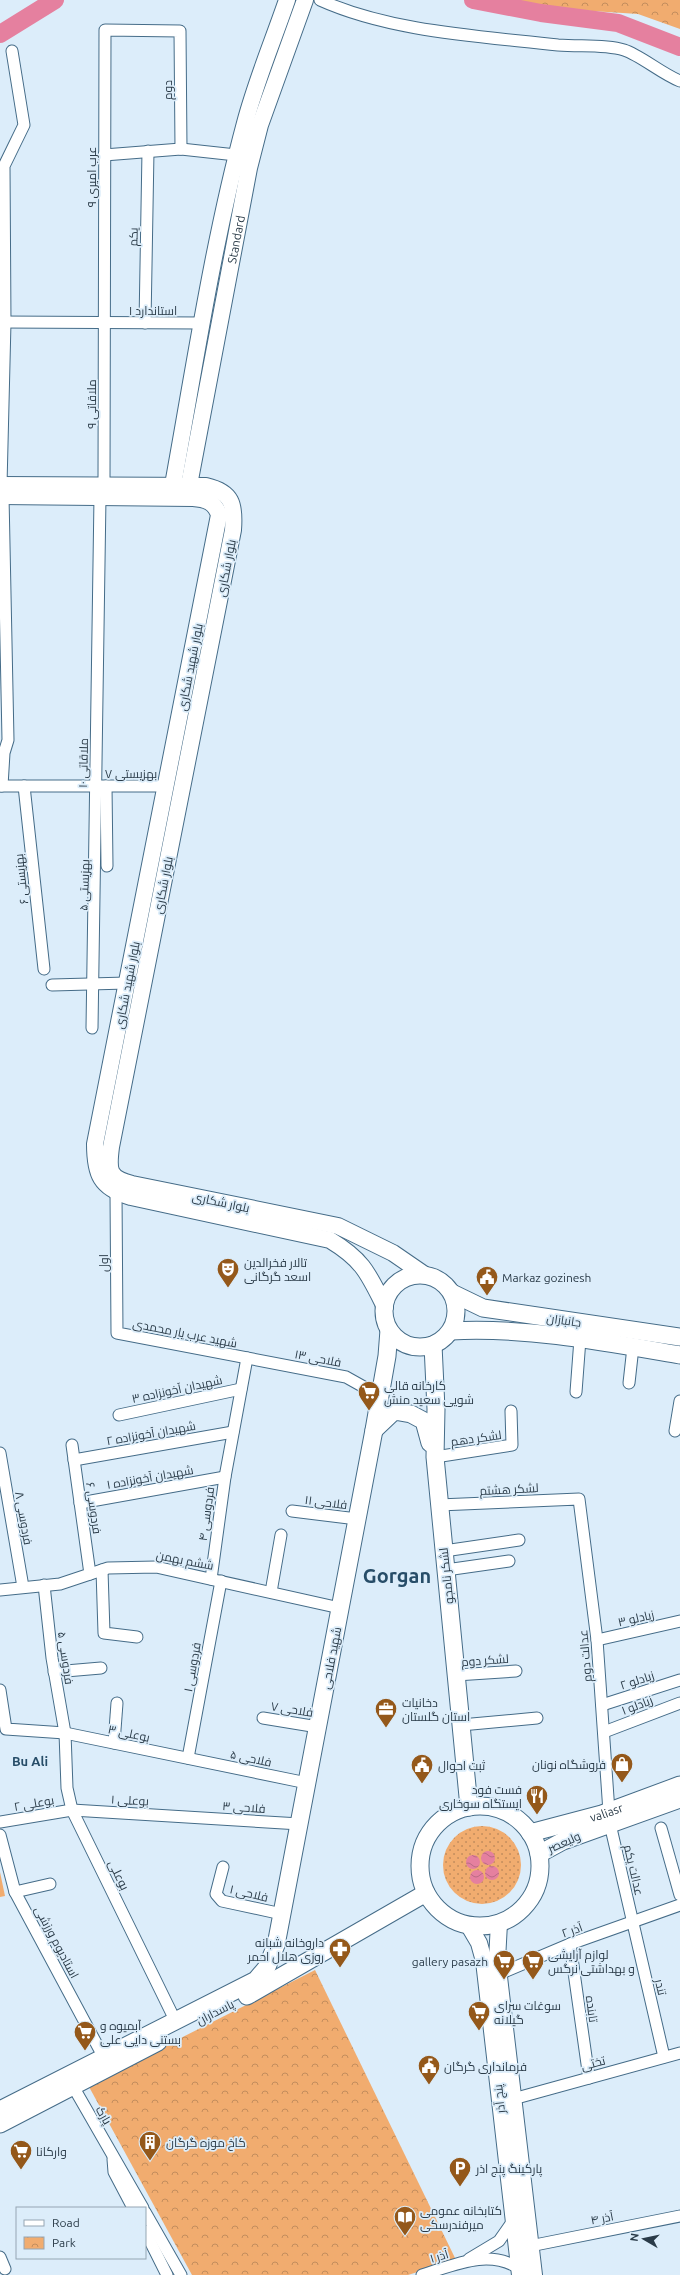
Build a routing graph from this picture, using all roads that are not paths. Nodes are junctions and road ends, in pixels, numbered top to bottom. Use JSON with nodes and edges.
{"nodes":[{"id":1,"x":287,"y":0,"type":"edge"},
{"id":2,"x":305,"y":0,"type":"edge"},
{"id":3,"x":320,"y":0,"type":"edge"},
{"id":4,"x":180,"y":31,"type":"joint"},
{"id":5,"x":12,"y":51,"type":"dead end"},
{"id":6,"x":680,"y":81,"type":"edge"},
{"id":7,"x":180,"y":149,"type":"junction"},
{"id":8,"x":148,"y":151,"type":"junction"},
{"id":9,"x":104,"y":155,"type":"junction"},
{"id":10,"x":236,"y":156,"type":"junction"},
{"id":11,"x":3,"y":322,"type":"edge"},
{"id":12,"x":105,"y":323,"type":"junction"},
{"id":13,"x":145,"y":323,"type":"junction"},
{"id":14,"x":202,"y":323,"type":"junction"},
{"id":15,"x":185,"y":463,"type":"junction"},
{"id":16,"x":180,"y":489,"type":"junction"},
{"id":17,"x":1,"y":490,"type":"edge"},
{"id":18,"x":102,"y":491,"type":"junction"},
{"id":19,"x":1,"y":786,"type":"edge"},
{"id":20,"x":24,"y":786,"type":"junction"},
{"id":21,"x":103,"y":786,"type":"junction"},
{"id":22,"x":167,"y":786,"type":"junction"},
{"id":23,"x":107,"y":866,"type":"dead end"},
{"id":24,"x":139,"y":965,"type":"junction"},
{"id":25,"x":44,"y":969,"type":"dead end"},
{"id":26,"x":127,"y":983,"type":"junction"},
{"id":27,"x":52,"y":985,"type":"dead end"},
{"id":28,"x":92,"y":1028,"type":"joint"},
{"id":29,"x":116,"y":1193,"type":"junction"},
{"id":30,"x":425,"y":1275,"type":"junction"},
{"id":31,"x":452,"y":1293,"type":"junction"},
{"id":32,"x":385,"y":1307,"type":"junction"},
{"id":33,"x":530,"y":1315,"type":"junction"},
{"id":34,"x":389,"y":1330,"type":"junction"},
{"id":35,"x":451,"y":1330,"type":"junction"},
{"id":36,"x":117,"y":1333,"type":"joint"},
{"id":37,"x":527,"y":1333,"type":"junction"},
{"id":38,"x":680,"y":1337,"type":"edge"},
{"id":39,"x":580,"y":1338,"type":"junction"},
{"id":40,"x":433,"y":1345,"type":"junction"},
{"id":41,"x":633,"y":1347,"type":"junction"},
{"id":42,"x":680,"y":1355,"type":"edge"},
{"id":43,"x":248,"y":1358,"type":"junction"},
{"id":44,"x":629,"y":1382,"type":"dead end"},
{"id":45,"x":241,"y":1389,"type":"junction"},
{"id":46,"x":576,"y":1392,"type":"dead end"},
{"id":47,"x":380,"y":1396,"type":"junction"},
{"id":48,"x":680,"y":1401,"type":"edge"},
{"id":49,"x":511,"y":1411,"type":"dead end"},
{"id":50,"x":119,"y":1416,"type":"dead end"},
{"id":51,"x":374,"y":1430,"type":"junction"},
{"id":52,"x":675,"y":1431,"type":"dead end"},
{"id":53,"x":233,"y":1432,"type":"junction"},
{"id":54,"x":72,"y":1445,"type":"dead end"},
{"id":55,"x":0,"y":1452,"type":"edge"},
{"id":56,"x":434,"y":1457,"type":"junction"},
{"id":57,"x":74,"y":1460,"type":"junction"},
{"id":58,"x":225,"y":1477,"type":"junction"},
{"id":59,"x":579,"y":1499,"type":"joint"},
{"id":60,"x":80,"y":1503,"type":"junction"},
{"id":61,"x":439,"y":1505,"type":"junction"},
{"id":62,"x":292,"y":1511,"type":"dead end"},
{"id":63,"x":357,"y":1519,"type":"junction"},
{"id":64,"x":281,"y":1535,"type":"dead end"},
{"id":65,"x":519,"y":1540,"type":"dead end"},
{"id":66,"x":444,"y":1551,"type":"junction"},
{"id":67,"x":509,"y":1561,"type":"dead end"},
{"id":68,"x":102,"y":1570,"type":"junction"},
{"id":69,"x":446,"y":1570,"type":"junction"},
{"id":70,"x":90,"y":1574,"type":"junction"},
{"id":71,"x":216,"y":1580,"type":"junction"},
{"id":72,"x":44,"y":1585,"type":"junction"},
{"id":73,"x":23,"y":1587,"type":"junction"},
{"id":74,"x":0,"y":1590,"type":"edge"},
{"id":75,"x":271,"y":1592,"type":"junction"},
{"id":76,"x":340,"y":1608,"type":"junction"},
{"id":77,"x":680,"y":1621,"type":"edge"},
{"id":78,"x":137,"y":1637,"type":"dead end"},
{"id":79,"x":598,"y":1640,"type":"junction"},
{"id":80,"x":101,"y":1668,"type":"dead end"},
{"id":81,"x":516,"y":1671,"type":"dead end"},
{"id":82,"x":54,"y":1672,"type":"junction"},
{"id":83,"x":456,"y":1675,"type":"junction"},
{"id":84,"x":680,"y":1680,"type":"edge"},
{"id":85,"x":0,"y":1690,"type":"edge"},
{"id":86,"x":117,"y":1703,"type":"dead end"},
{"id":87,"x":680,"y":1703,"type":"edge"},
{"id":88,"x":602,"y":1705,"type":"junction"},
{"id":89,"x":263,"y":1718,"type":"dead end"},
{"id":90,"x":537,"y":1718,"type":"dead end"},
{"id":91,"x":461,"y":1725,"type":"junction"},
{"id":92,"x":318,"y":1727,"type":"junction"},
{"id":93,"x":604,"y":1732,"type":"junction"},
{"id":94,"x":65,"y":1733,"type":"junction"},
{"id":95,"x":114,"y":1743,"type":"junction"},
{"id":96,"x":188,"y":1758,"type":"junction"},
{"id":97,"x":308,"y":1783,"type":"junction"},
{"id":98,"x":680,"y":1785,"type":"edge"},
{"id":99,"x":680,"y":1799,"type":"edge"},
{"id":100,"x":469,"y":1801,"type":"junction"},
{"id":101,"x":72,"y":1810,"type":"junction"},
{"id":102,"x":186,"y":1816,"type":"joint"},
{"id":103,"x":610,"y":1818,"type":"junction"},
{"id":104,"x":0,"y":1822,"type":"edge"},
{"id":105,"x":300,"y":1824,"type":"junction"},
{"id":106,"x":661,"y":1828,"type":"dead end"},
{"id":107,"x":530,"y":1833,"type":"junction"},
{"id":108,"x":0,"y":1835,"type":"edge"},
{"id":109,"x":539,"y":1854,"type":"junction"},
{"id":110,"x":223,"y":1867,"type":"dead end"},
{"id":111,"x":50,"y":1884,"type":"dead end"},
{"id":112,"x":15,"y":1892,"type":"junction"},
{"id":113,"x":423,"y":1895,"type":"junction"},
{"id":114,"x":680,"y":1895,"type":"edge"},
{"id":115,"x":680,"y":1905,"type":"edge"},
{"id":116,"x":282,"y":1914,"type":"junction"},
{"id":117,"x":633,"y":1922,"type":"junction"},
{"id":118,"x":499,"y":1923,"type":"junction"},
{"id":119,"x":468,"y":1926,"type":"junction"},
{"id":120,"x":570,"y":1944,"type":"junction"},
{"id":121,"x":276,"y":1945,"type":"junction"},
{"id":122,"x":299,"y":1966,"type":"junction"},
{"id":123,"x":499,"y":1974,"type":"junction"},
{"id":124,"x":256,"y":1980,"type":"joint"},
{"id":125,"x":176,"y":2022,"type":"junction"},
{"id":126,"x":680,"y":2053,"type":"edge"},
{"id":127,"x":102,"y":2056,"type":"junction"},
{"id":128,"x":664,"y":2057,"type":"junction"},
{"id":129,"x":589,"y":2078,"type":"junction"},
{"id":130,"x":74,"y":2088,"type":"junction"},
{"id":131,"x":513,"y":2099,"type":"junction"},
{"id":132,"x":0,"y":2110,"type":"edge"},
{"id":133,"x":0,"y":2124,"type":"edge"},
{"id":134,"x":119,"y":2171,"type":"junction"},
{"id":135,"x":129,"y":2206,"type":"edge"},
{"id":136,"x":142,"y":2207,"type":"edge"},
{"id":137,"x":146,"y":2214,"type":"edge"},
{"id":138,"x":680,"y":2216,"type":"edge"},
{"id":139,"x":513,"y":2222,"type":"junction"},
{"id":140,"x":146,"y":2234,"type":"edge"},
{"id":141,"x":530,"y":2246,"type":"junction"},
{"id":142,"x":0,"y":2256,"type":"edge"},
{"id":143,"x":464,"y":2262,"type":"junction"},
{"id":144,"x":5,"y":2269,"type":"dead end"},
{"id":145,"x":524,"y":2273,"type":"edge"},
{"id":146,"x":166,"y":2275,"type":"edge"},
{"id":147,"x":181,"y":2275,"type":"edge"},
{"id":148,"x":422,"y":2275,"type":"edge"}],
"edges":[{"from":1,"to":10,"type":"main road","name":"Standard"},
{"from":2,"to":15,"type":"main road","name":"Standard"},
{"from":3,"to":6,"type":"street"},
{"from":4,"to":7,"type":"street","name":"دوم"},
{"from":4,"to":9,"type":"street","name":"۹ عرب امیری"},
{"from":5,"to":11,"type":"street"},
{"from":7,"to":8,"type":"street"},
{"from":7,"to":10,"type":"street"},
{"from":8,"to":9,"type":"street"},
{"from":8,"to":13,"type":"street","name":"یکم"},
{"from":9,"to":12,"type":"street","name":"۹ عرب امیری"},
{"from":10,"to":14,"type":"main road","name":"Standard"},
{"from":11,"to":12,"type":"street","name":"استاندارد ۱"},
{"from":11,"to":17,"type":"street"},
{"from":12,"to":13,"type":"street","name":"استاندارد ۱"},
{"from":12,"to":18,"type":"street","name":"ملاقاتی ۹"},
{"from":13,"to":14,"type":"street","name":"استاندارد ۱"},
{"from":14,"to":15,"type":"main road","name":"Standard"},
{"from":15,"to":16,"type":"main road","name":"Standard"},
{"from":16,"to":18,"type":"main road","name":"بلوار شکاری"},
{"from":16,"to":22,"type":"main road","name":"بلوار شهید شکاری"},
{"from":16,"to":24,"type":"main road","name":"بلوار شکاری"},
{"from":17,"to":18,"type":"main road","name":"بلوار شکاری"},
{"from":17,"to":19,"type":"street"},
{"from":18,"to":28,"type":"street","name":"۱۰ ملاقاتی"},
{"from":19,"to":20,"type":"street","name":"۷ بهزیستی"},
{"from":20,"to":21,"type":"street","name":"۷ بهزیستی"},
{"from":20,"to":25,"type":"street","name":"بهزیستی ۶"},
{"from":21,"to":22,"type":"street","name":"۷ بهزیستی"},
{"from":21,"to":23,"type":"street"},
{"from":21,"to":28,"type":"street","name":"۵ بهزیستی"},
{"from":22,"to":24,"type":"main road","name":"بلوار شهید شکاری"},
{"from":24,"to":26,"type":"main road","name":"بلوار شهید شکاری"},
{"from":24,"to":30,"type":"main road","name":"بلوار شکاری"},
{"from":26,"to":27,"type":"street"},
{"from":26,"to":29,"type":"main road","name":"بلوار شهید شکاری"},
{"from":29,"to":32,"type":"main road","name":"بلوار شهید شکاری"},
{"from":29,"to":36,"type":"street","name":"اول"},
{"from":30,"to":31,"type":"main road"},
{"from":30,"to":32,"type":"main road"},
{"from":31,"to":33,"type":"main road","name":"جانبازان"},
{"from":31,"to":35,"type":"main road"},
{"from":32,"to":34,"type":"main road"},
{"from":33,"to":37,"type":"main road"},
{"from":33,"to":38,"type":"main road","name":"جانبازان"},
{"from":34,"to":40,"type":"main road"},
{"from":34,"to":47,"type":"main road","name":"شهید فلاحی"},
{"from":35,"to":37,"type":"main road","name":"جانبازان"},
{"from":35,"to":40,"type":"main road"},
{"from":36,"to":43,"type":"street","name":"شهید عرب یار محمدی"},
{"from":37,"to":39,"type":"main road","name":"جانبازان"},
{"from":39,"to":41,"type":"main road","name":"جانبازان"},
{"from":39,"to":46,"type":"street"},
{"from":40,"to":56,"type":"main road","name":"لشکر نامجو"},
{"from":41,"to":42,"type":"main road","name":"جانبازان"},
{"from":41,"to":44,"type":"street"},
{"from":43,"to":45,"type":"street","name":"۴ فردوسی"},
{"from":43,"to":47,"type":"street","name":"۱۳ فلاحی"},
{"from":45,"to":50,"type":"street","name":"۳ شهیدان آخونزاده"},
{"from":45,"to":53,"type":"street","name":"۴ فردوسی"},
{"from":47,"to":51,"type":"main road","name":"شهید فلاحی"},
{"from":48,"to":52,"type":"street"},
{"from":49,"to":56,"type":"street","name":"لشکر دهم"},
{"from":51,"to":56,"type":"main road"},
{"from":51,"to":63,"type":"main road","name":"شهید فلاحی"},
{"from":53,"to":57,"type":"street","name":"۲ شهیدان آخونزاده"},
{"from":53,"to":58,"type":"street","name":"۴ فردوسی"},
{"from":54,"to":57,"type":"street","name":"۶ فردوسی"},
{"from":55,"to":73,"type":"street","name":"۸ فردوسی"},
{"from":56,"to":61,"type":"main road","name":"لشکر نامجو"},
{"from":57,"to":60,"type":"street","name":"۶ فردوسی"},
{"from":58,"to":60,"type":"street","name":"۱ شهیدان آخونزاده"},
{"from":58,"to":71,"type":"street","name":"۴ فردوسی"},
{"from":59,"to":61,"type":"street","name":"لشکر هشتم"},
{"from":59,"to":79,"type":"street","name":"عدالت دوم"},
{"from":60,"to":70,"type":"street","name":"۶ فردوسی"},
{"from":61,"to":66,"type":"main road","name":"لشکر نامجو"},
{"from":62,"to":63,"type":"street","name":"۱۱ فلاحی"},
{"from":63,"to":76,"type":"main road","name":"شهید فلاحی"},
{"from":64,"to":75,"type":"street"},
{"from":65,"to":66,"type":"street"},
{"from":66,"to":69,"type":"main road","name":"لشکر نامجو"},
{"from":67,"to":69,"type":"street"},
{"from":68,"to":70,"type":"street","name":"ششم بهمن"},
{"from":68,"to":71,"type":"street","name":"ششم بهمن"},
{"from":68,"to":78,"type":"street"},
{"from":69,"to":83,"type":"main road","name":"لشکر نامجو"},
{"from":70,"to":72,"type":"street","name":"ششم بهمن"},
{"from":71,"to":75,"type":"street","name":"ششم بهمن"},
{"from":71,"to":96,"type":"street","name":"۱ فردوسی"},
{"from":72,"to":73,"type":"street","name":"ششم بهمن"},
{"from":72,"to":82,"type":"street","name":"۵ فردوسی"},
{"from":73,"to":74,"type":"street","name":"ششم بهمن"},
{"from":75,"to":76,"type":"street","name":"ششم بهمن"},
{"from":76,"to":92,"type":"main road","name":"شهید فلاحی"},
{"from":77,"to":79,"type":"street","name":"زیادلو ۳"},
{"from":79,"to":88,"type":"street","name":"عدالت دوم"},
{"from":80,"to":82,"type":"street"},
{"from":81,"to":83,"type":"street","name":"لشکر دوم"},
{"from":82,"to":94,"type":"street","name":"۵ فردوسی"},
{"from":83,"to":91,"type":"main road","name":"لشکر نامجو"},
{"from":84,"to":88,"type":"street","name":"زیادلو ۲"},
{"from":85,"to":94,"type":"street","name":"۳ بوعلی"},
{"from":86,"to":95,"type":"street"},
{"from":87,"to":93,"type":"street","name":"زیادلو ۱"},
{"from":88,"to":93,"type":"street","name":"عدالت دوم"},
{"from":89,"to":92,"type":"street","name":"۷ فلاحی"},
{"from":90,"to":91,"type":"street"},
{"from":91,"to":100,"type":"main road","name":"لشکر نامجو"},
{"from":92,"to":97,"type":"main road","name":"شهید فلاحی"},
{"from":93,"to":103,"type":"street","name":"عدالت دوم"},
{"from":94,"to":95,"type":"street","name":"۳ بوعلی"},
{"from":94,"to":101,"type":"street","name":"بوعلی"},
{"from":95,"to":96,"type":"street","name":"۳ بوعلی"},
{"from":96,"to":97,"type":"street","name":"۵ فلاحی"},
{"from":97,"to":105,"type":"main road","name":"شهید فلاحی"},
{"from":98,"to":103,"type":"main road","name":"valiasr"},
{"from":99,"to":103,"type":"main road","name":"ولیعصر"},
{"from":100,"to":107,"type":"main road"},
{"from":100,"to":113,"type":"main road"},
{"from":101,"to":102,"type":"street","name":"۱ بوعلی"},
{"from":101,"to":104,"type":"street","name":"۲ بوعلی"},
{"from":101,"to":125,"type":"street","name":"بوعلی"},
{"from":102,"to":105,"type":"street","name":"۳ فلاحی"},
{"from":103,"to":107,"type":"main road","name":"valiasr"},
{"from":103,"to":109,"type":"main road","name":"ولیعصر"},
{"from":103,"to":117,"type":"street","name":"عدالت یکم"},
{"from":105,"to":116,"type":"main road","name":"شهید فلاحی"},
{"from":106,"to":114,"type":"street"},
{"from":107,"to":109,"type":"main road"},
{"from":108,"to":112,"type":"street","name":"استادیوم ورزشی"},
{"from":109,"to":118,"type":"main road"},
{"from":110,"to":116,"type":"street","name":"۱ فلاحی"},
{"from":111,"to":112,"type":"street"},
{"from":112,"to":127,"type":"street","name":"استادیوم ورزشی"},
{"from":113,"to":119,"type":"main road"},
{"from":113,"to":122,"type":"main road","name":"پاسداران"},
{"from":115,"to":117,"type":"street","name":"۲ آذر"},
{"from":116,"to":121,"type":"main road","name":"شهید فلاحی"},
{"from":117,"to":120,"type":"street","name":"۲ آذر"},
{"from":117,"to":128,"type":"street","name":"تندر"},
{"from":118,"to":119,"type":"main road"},
{"from":118,"to":123,"type":"main road","name":"پنج آذر"},
{"from":119,"to":139,"type":"main road","name":"پنج آذر"},
{"from":120,"to":123,"type":"street","name":"۲ آذر"},
{"from":120,"to":129,"type":"street","name":"تابنده"},
{"from":121,"to":122,"type":"main road"},
{"from":121,"to":124,"type":"main road","name":"شهید فلاحی"},
{"from":122,"to":130,"type":"main road","name":"پاسداران"},
{"from":123,"to":131,"type":"main road","name":"پنج آذر"},
{"from":124,"to":125,"type":"main road","name":"پاسداران"},
{"from":125,"to":127,"type":"main road","name":"پاسداران"},
{"from":126,"to":128,"type":"street","name":"تختی"},
{"from":127,"to":132,"type":"main road","name":"پاسداران"},
{"from":128,"to":129,"type":"street","name":"تختی"},
{"from":129,"to":131,"type":"street","name":"تختی"},
{"from":130,"to":133,"type":"main road","name":"پاسداران"},
{"from":130,"to":134,"type":"street","name":"پارک"},
{"from":131,"to":141,"type":"main road","name":"پنج آذر"},
{"from":134,"to":135,"type":"street"},
{"from":134,"to":136,"type":"street"},
{"from":137,"to":147,"type":"street"},
{"from":138,"to":141,"type":"street","name":"آذر ۴"},
{"from":139,"to":143,"type":"street"},
{"from":139,"to":145,"type":"main road","name":"پنج آذر"},
{"from":140,"to":146,"type":"street"},
{"from":141,"to":145,"type":"main road","name":"پنج آذر"},
{"from":142,"to":144,"type":"street"},
{"from":143,"to":145,"type":"street"},
{"from":143,"to":148,"type":"street","name":"۱ آذر"}]}
